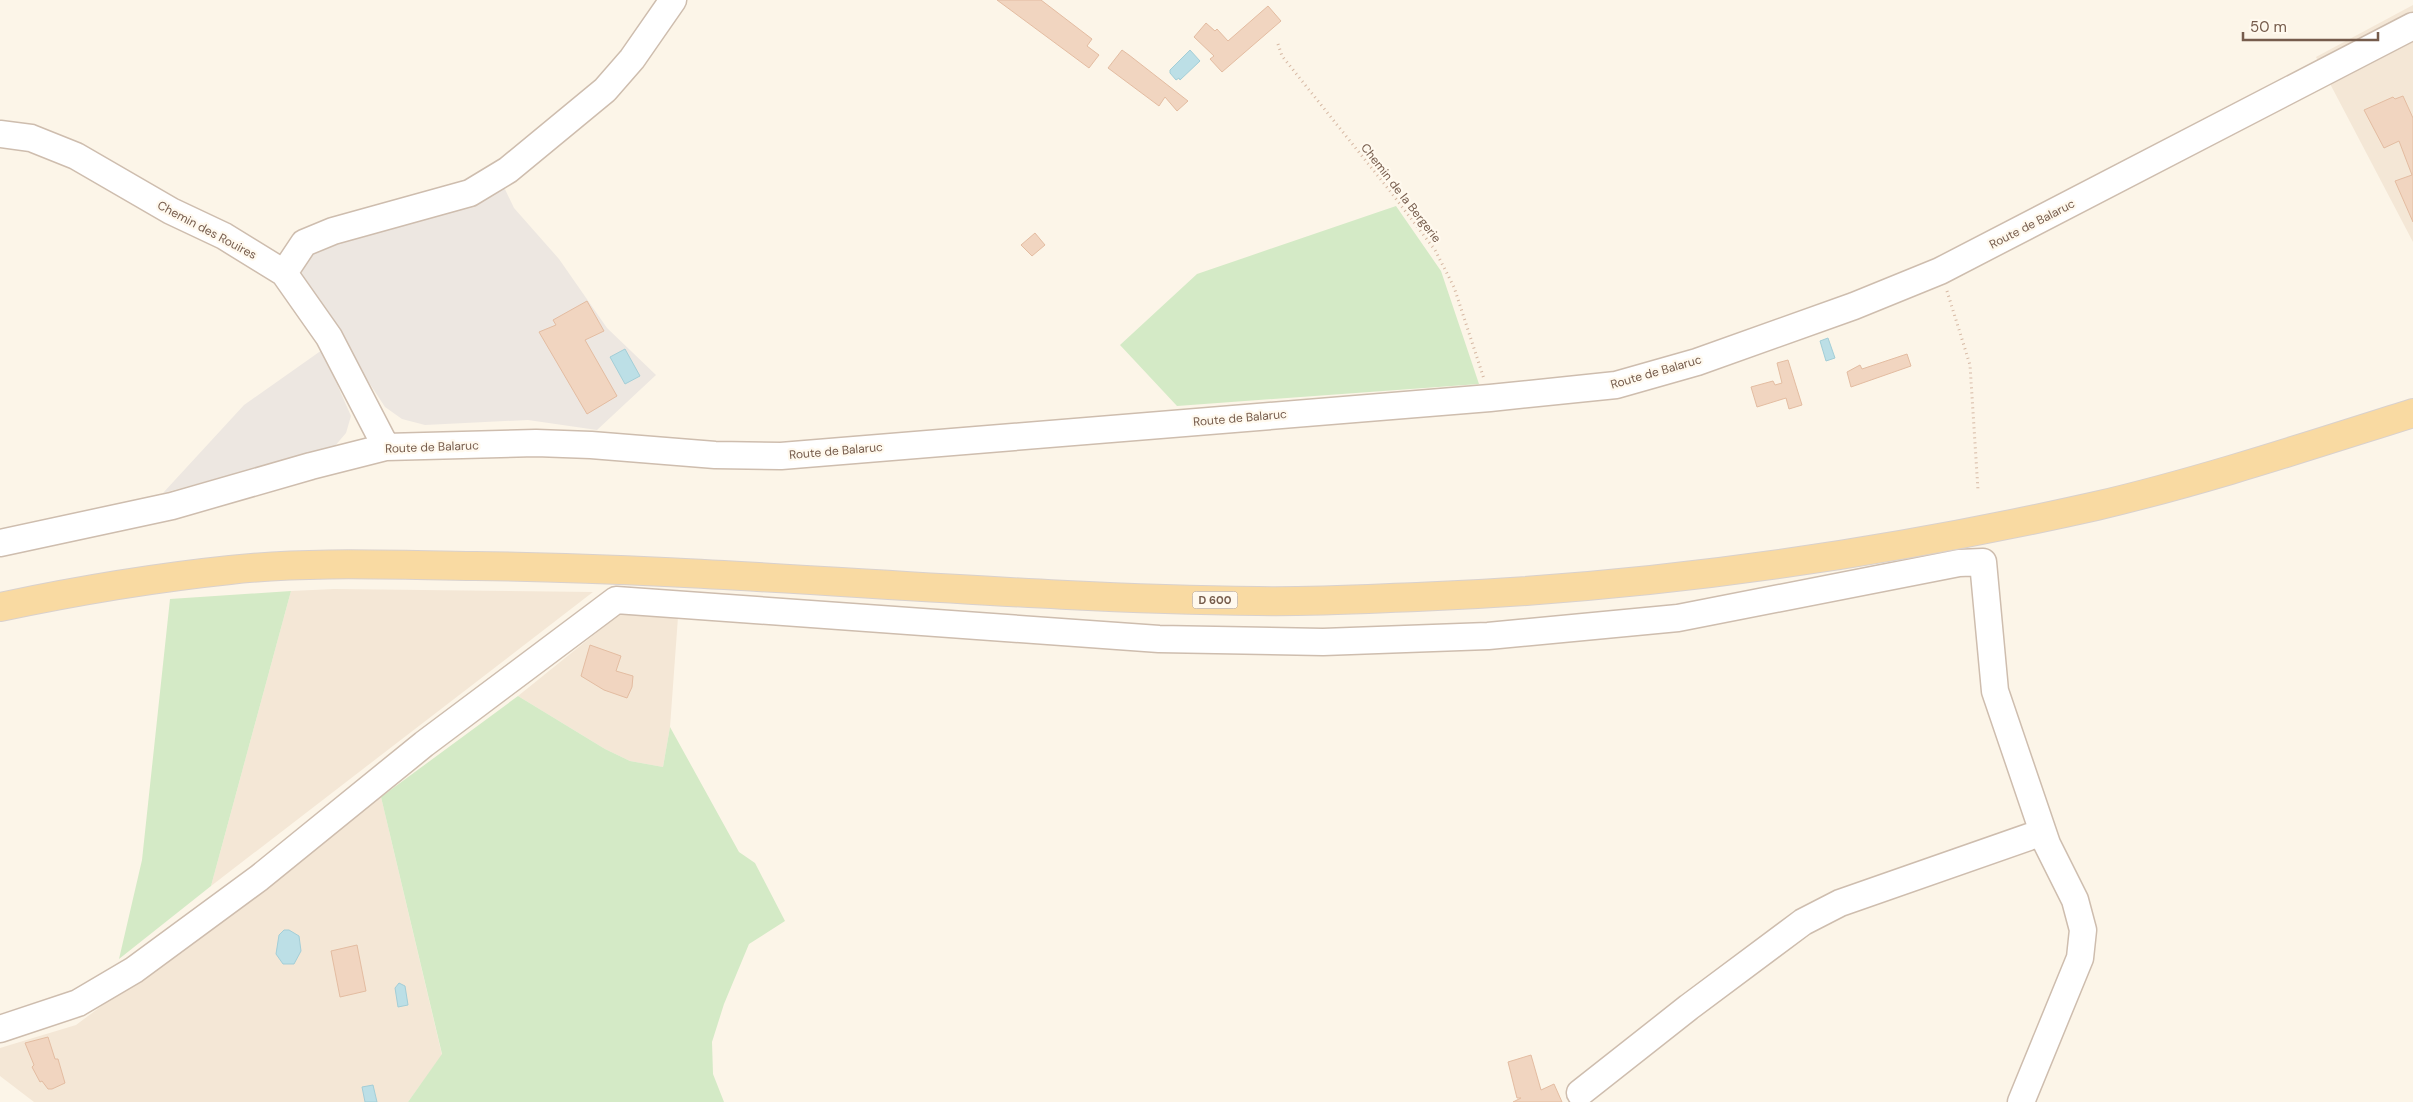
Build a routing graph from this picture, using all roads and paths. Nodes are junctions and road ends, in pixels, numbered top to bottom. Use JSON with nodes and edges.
{"nodes":[{"id":1,"x":673,"y":0,"type":"edge"},
{"id":2,"x":2411,"y":33,"type":"edge"},
{"id":3,"x":1278,"y":44,"type":"dead end"},
{"id":4,"x":0,"y":134,"type":"edge"},
{"id":5,"x":1940,"y":270,"type":"junction"},
{"id":6,"x":284,"y":273,"type":"junction"},
{"id":7,"x":1490,"y":398,"type":"junction"},
{"id":8,"x":2413,"y":413,"type":"edge"},
{"id":9,"x":386,"y":447,"type":"junction"},
{"id":10,"x":1978,"y":490,"type":"dead end"},
{"id":11,"x":0,"y":543,"type":"edge"},
{"id":12,"x":0,"y":607,"type":"edge"},
{"id":13,"x":2045,"y":838,"type":"junction"},
{"id":14,"x":0,"y":1029,"type":"edge"},
{"id":15,"x":1580,"y":1093,"type":"dead end"},
{"id":16,"x":2021,"y":1102,"type":"edge"}],
"edges":[{"from":1,"to":6,"type":"street"},
{"from":2,"to":5,"type":"street","name":"Route de Balaruc"},
{"from":3,"to":7,"type":"path","name":"Chemin de la Bergerie"},
{"from":4,"to":6,"type":"street","name":"Chemin des Rouires"},
{"from":5,"to":7,"type":"street","name":"Route de Balaruc"},
{"from":5,"to":10,"type":"path"},
{"from":6,"to":9,"type":"street","name":"Chemin des Rouires"},
{"from":7,"to":9,"type":"street","name":"Route de Balaruc"},
{"from":8,"to":12,"type":"main road","number":"D 600"},
{"from":9,"to":11,"type":"street","name":"Route de Balaruc"},
{"from":13,"to":14,"type":"street"},
{"from":13,"to":15,"type":"street"},
{"from":13,"to":16,"type":"street"}]}
